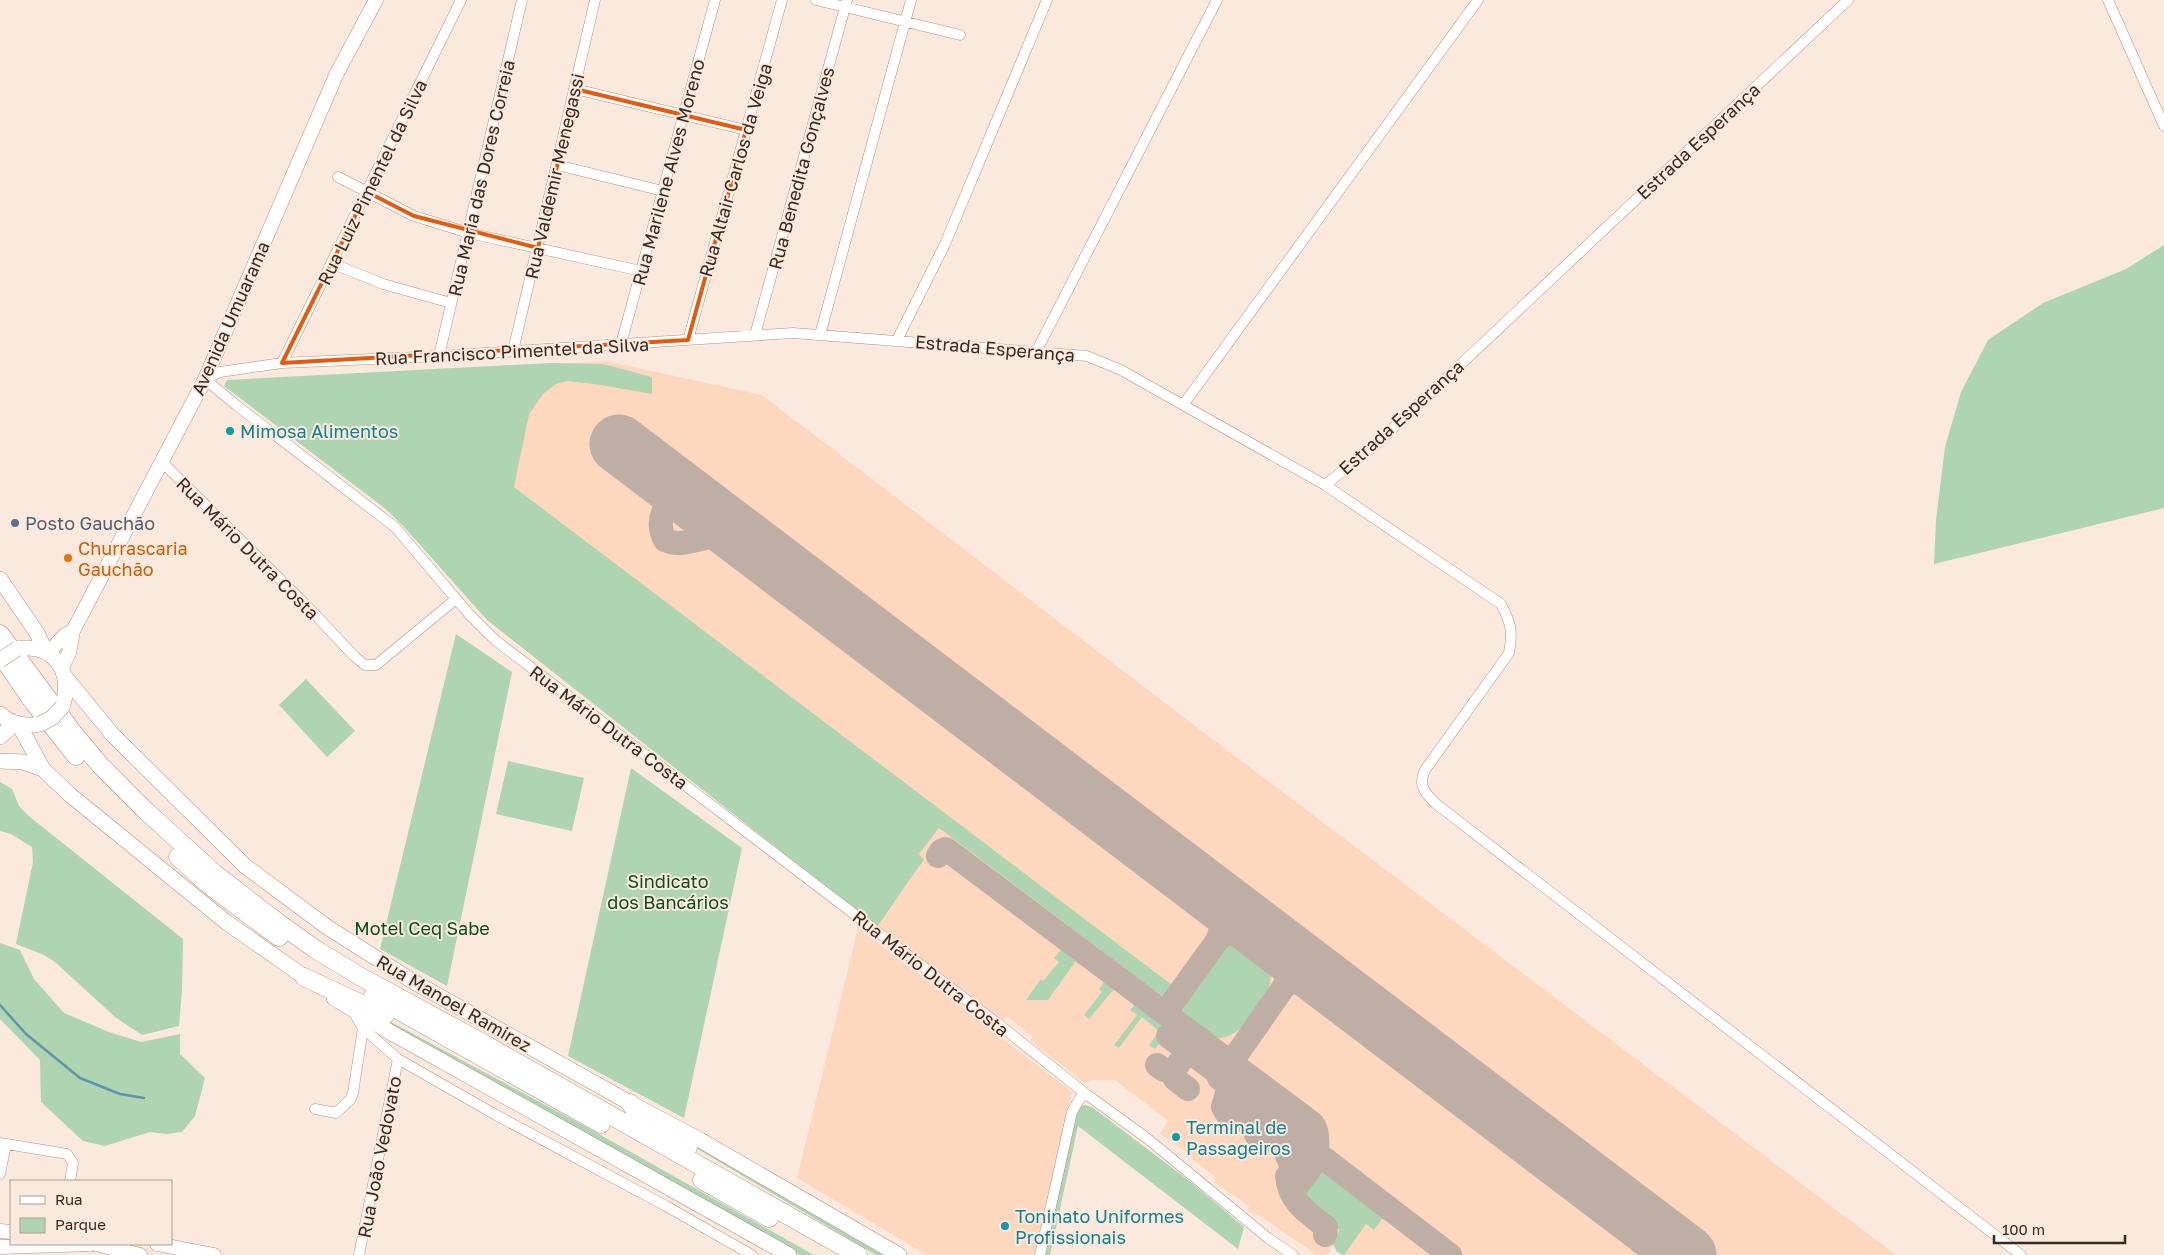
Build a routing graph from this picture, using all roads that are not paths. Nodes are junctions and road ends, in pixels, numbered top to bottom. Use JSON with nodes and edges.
{"nodes":[{"id":1,"x":376,"y":0,"type":"edge"},
{"id":2,"x":461,"y":0,"type":"edge"},
{"id":3,"x":522,"y":0,"type":"edge"},
{"id":4,"x":595,"y":0,"type":"edge"},
{"id":5,"x":715,"y":0,"type":"edge"},
{"id":6,"x":782,"y":0,"type":"edge"},
{"id":7,"x":816,"y":0,"type":"edge"},
{"id":8,"x":911,"y":0,"type":"edge"},
{"id":9,"x":1047,"y":0,"type":"edge"},
{"id":10,"x":1217,"y":0,"type":"edge"},
{"id":11,"x":1478,"y":0,"type":"edge"},
{"id":12,"x":1848,"y":0,"type":"edge"},
{"id":13,"x":2108,"y":0,"type":"edge"},
{"id":14,"x":846,"y":3,"type":"edge"},
{"id":15,"x":905,"y":21,"type":"junction"},
{"id":16,"x":960,"y":35,"type":"dead end"},
{"id":17,"x":575,"y":90,"type":"junction"},
{"id":18,"x":684,"y":115,"type":"junction"},
{"id":19,"x":2164,"y":126,"type":"edge"},
{"id":20,"x":746,"y":130,"type":"junction"},
{"id":21,"x":557,"y":165,"type":"junction"},
{"id":22,"x":338,"y":177,"type":"dead end"},
{"id":23,"x":663,"y":191,"type":"junction"},
{"id":24,"x":367,"y":192,"type":"junction"},
{"id":25,"x":469,"y":233,"type":"junction"},
{"id":26,"x":538,"y":248,"type":"junction"},
{"id":27,"x":331,"y":263,"type":"junction"},
{"id":28,"x":641,"y":271,"type":"junction"},
{"id":29,"x":451,"y":303,"type":"junction"},
{"id":30,"x":820,"y":334,"type":"junction"},
{"id":31,"x":755,"y":335,"type":"junction"},
{"id":32,"x":688,"y":340,"type":"junction"},
{"id":33,"x":897,"y":340,"type":"junction"},
{"id":34,"x":621,"y":344,"type":"junction"},
{"id":35,"x":513,"y":351,"type":"junction"},
{"id":36,"x":1036,"y":352,"type":"junction"},
{"id":37,"x":439,"y":356,"type":"junction"},
{"id":38,"x":282,"y":364,"type":"junction"},
{"id":39,"x":205,"y":379,"type":"junction"},
{"id":40,"x":1183,"y":405,"type":"junction"},
{"id":41,"x":162,"y":462,"type":"junction"},
{"id":42,"x":1325,"y":485,"type":"junction"},
{"id":43,"x":0,"y":579,"type":"edge"},
{"id":44,"x":456,"y":599,"type":"junction"},
{"id":45,"x":73,"y":631,"type":"junction"},
{"id":46,"x":0,"y":634,"type":"edge"},
{"id":47,"x":47,"y":653,"type":"junction"},
{"id":48,"x":0,"y":654,"type":"edge"},
{"id":49,"x":0,"y":660,"type":"edge"},
{"id":50,"x":64,"y":673,"type":"junction"},
{"id":51,"x":0,"y":714,"type":"edge"},
{"id":52,"x":17,"y":724,"type":"junction"},
{"id":53,"x":0,"y":737,"type":"edge"},
{"id":54,"x":0,"y":761,"type":"edge"},
{"id":55,"x":43,"y":769,"type":"junction"},
{"id":56,"x":304,"y":977,"type":"junction"},
{"id":57,"x":353,"y":1010,"type":"junction"},
{"id":58,"x":363,"y":1028,"type":"junction"},
{"id":59,"x":433,"y":1031,"type":"junction"},
{"id":60,"x":398,"y":1059,"type":"junction"},
{"id":61,"x":1086,"y":1094,"type":"junction"},
{"id":62,"x":630,"y":1103,"type":"junction"},
{"id":63,"x":315,"y":1108,"type":"dead end"},
{"id":64,"x":3,"y":1144,"type":"edge"},
{"id":65,"x":0,"y":1174,"type":"edge"},
{"id":66,"x":70,"y":1180,"type":"edge"},
{"id":67,"x":739,"y":1187,"type":"junction"},
{"id":68,"x":83,"y":1245,"type":"edge"},
{"id":69,"x":101,"y":1245,"type":"edge"},
{"id":70,"x":162,"y":1245,"type":"edge"},
{"id":71,"x":0,"y":1247,"type":"edge"},
{"id":72,"x":59,"y":1248,"type":"edge"},
{"id":73,"x":136,"y":1252,"type":"edge"},
{"id":74,"x":210,"y":1255,"type":"edge"},
{"id":75,"x":359,"y":1255,"type":"edge"},
{"id":76,"x":752,"y":1255,"type":"edge"},
{"id":77,"x":789,"y":1255,"type":"edge"},
{"id":78,"x":834,"y":1255,"type":"edge"},
{"id":79,"x":858,"y":1255,"type":"edge"},
{"id":80,"x":899,"y":1255,"type":"edge"},
{"id":81,"x":1040,"y":1255,"type":"edge"},
{"id":82,"x":1293,"y":1255,"type":"edge"},
{"id":83,"x":2021,"y":1255,"type":"edge"}],
"edges":[{"from":1,"to":39,"type":"street","name":"Avenida Umuarama"},
{"from":2,"to":24,"type":"street","name":"Rua Luiz Pimentel da Silva"},
{"from":3,"to":25,"type":"street","name":"Rua Maria das Dores Correia"},
{"from":4,"to":17,"type":"street","name":"Rua Valdemir Menegassi"},
{"from":5,"to":18,"type":"street","name":"Rua Marilene Alves Moreno"},
{"from":6,"to":20,"type":"street","name":"Rua Altair Carlos da Veiga"},
{"from":7,"to":14,"type":"street"},
{"from":8,"to":15,"type":"street"},
{"from":9,"to":33,"type":"street"},
{"from":10,"to":36,"type":"street"},
{"from":11,"to":40,"type":"street"},
{"from":12,"to":42,"type":"street","name":"Estrada Esperança"},
{"from":13,"to":19,"type":"street"},
{"from":14,"to":15,"type":"street"},
{"from":14,"to":31,"type":"street","name":"Rua Benedita Gonçalves"},
{"from":15,"to":16,"type":"street"},
{"from":15,"to":30,"type":"street"},
{"from":17,"to":18,"type":"street"},
{"from":17,"to":21,"type":"street","name":"Rua Valdemir Menegassi"},
{"from":18,"to":20,"type":"street"},
{"from":18,"to":23,"type":"street","name":"Rua Marilene Alves Moreno"},
{"from":20,"to":32,"type":"street","name":"Rua Altair Carlos da Veiga"},
{"from":21,"to":23,"type":"street"},
{"from":21,"to":26,"type":"street","name":"Rua Valdemir Menegassi"},
{"from":22,"to":24,"type":"street"},
{"from":23,"to":28,"type":"street","name":"Rua Marilene Alves Moreno"},
{"from":24,"to":25,"type":"street"},
{"from":24,"to":27,"type":"street","name":"Rua Luiz Pimentel da Silva"},
{"from":25,"to":26,"type":"street"},
{"from":25,"to":29,"type":"street","name":"Rua Maria das Dores Correia"},
{"from":26,"to":28,"type":"street"},
{"from":26,"to":35,"type":"street","name":"Rua Valdemir Menegassi"},
{"from":27,"to":29,"type":"street"},
{"from":27,"to":38,"type":"street","name":"Rua Luiz Pimentel da Silva"},
{"from":28,"to":34,"type":"street","name":"Rua Marilene Alves Moreno"},
{"from":29,"to":37,"type":"street","name":"Rua Maria das Dores Correia"},
{"from":30,"to":31,"type":"street","name":"Rua Francisco Pimentel da Silva"},
{"from":30,"to":33,"type":"street","name":"Estrada Esperança"},
{"from":31,"to":32,"type":"street","name":"Rua Francisco Pimentel da Silva"},
{"from":32,"to":34,"type":"street","name":"Rua Francisco Pimentel da Silva"},
{"from":33,"to":36,"type":"street","name":"Estrada Esperança"},
{"from":34,"to":35,"type":"street","name":"Rua Francisco Pimentel da Silva"},
{"from":35,"to":37,"type":"street","name":"Rua Francisco Pimentel da Silva"},
{"from":36,"to":40,"type":"street","name":"Estrada Esperança"},
{"from":37,"to":38,"type":"street","name":"Rua Francisco Pimentel da Silva"},
{"from":38,"to":39,"type":"street","name":"Rua Francisco Pimentel da Silva"},
{"from":39,"to":41,"type":"street","name":"Avenida Umuarama"},
{"from":39,"to":44,"type":"street"},
{"from":40,"to":42,"type":"street","name":"Estrada Esperança"},
{"from":41,"to":44,"type":"street","name":"Rua Mário Dutra Costa"},
{"from":41,"to":45,"type":"street","name":"Avenida Umuarama"},
{"from":42,"to":83,"type":"street"},
{"from":43,"to":47,"type":"main road"},
{"from":44,"to":61,"type":"street","name":"Rua Mário Dutra Costa"},
{"from":45,"to":47,"type":"street","name":"Avenida Umuarama"},
{"from":45,"to":50,"type":"street","name":"Avenida Umuarama"},
{"from":46,"to":67,"type":"highway"},
{"from":47,"to":49,"type":"main road","bridge":true},
{"from":47,"to":50,"type":"main road","name":"Rua Manoel Ramirez"},
{"from":48,"to":59,"type":"highway"},
{"from":50,"to":52,"type":"main road","bridge":true},
{"from":50,"to":62,"type":"main road","name":"Rua Manoel Ramirez"},
{"from":51,"to":52,"type":"main road"},
{"from":52,"to":53,"type":"main road"},
{"from":52,"to":55,"type":"main road"},
{"from":54,"to":55,"type":"main road"},
{"from":55,"to":56,"type":"main road"},
{"from":56,"to":57,"type":"main road"},
{"from":56,"to":59,"type":"highway"},
{"from":57,"to":58,"type":"street"},
{"from":57,"to":77,"type":"main road"},
{"from":58,"to":60,"type":"street"},
{"from":58,"to":63,"type":"street"},
{"from":59,"to":78,"type":"highway"},
{"from":60,"to":75,"type":"street","name":"Rua João Vedovato"},
{"from":60,"to":76,"type":"street"},
{"from":61,"to":81,"type":"street"},
{"from":61,"to":82,"type":"street","name":"Rua Mário Dutra Costa"},
{"from":62,"to":67,"type":"highway"},
{"from":62,"to":80,"type":"main road","name":"Rua Manoel Ramirez"},
{"from":64,"to":65,"type":"street"},
{"from":64,"to":66,"type":"street"},
{"from":67,"to":79,"type":"highway"},
{"from":68,"to":72,"type":"street"},
{"from":69,"to":73,"type":"street"},
{"from":70,"to":74,"type":"street"},
{"from":71,"to":72,"type":"street"}]}
